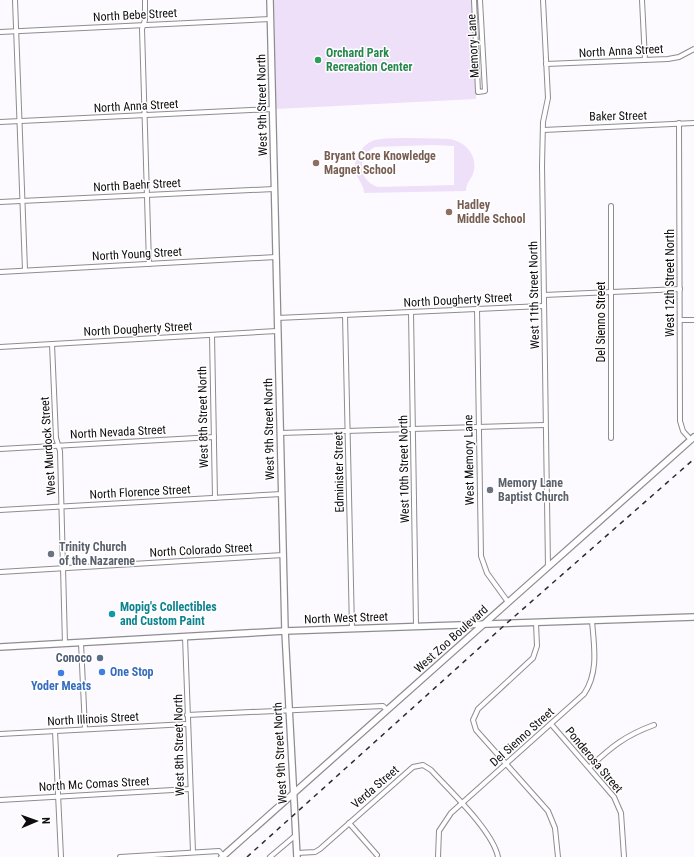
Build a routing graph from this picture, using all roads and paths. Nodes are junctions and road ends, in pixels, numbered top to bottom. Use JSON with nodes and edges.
{"nodes":[{"id":1,"x":16,"y":0,"type":"edge"},
{"id":2,"x":145,"y":0,"type":"edge"},
{"id":3,"x":270,"y":0,"type":"edge"},
{"id":4,"x":474,"y":0,"type":"edge"},
{"id":5,"x":480,"y":0,"type":"edge"},
{"id":6,"x":543,"y":0,"type":"edge"},
{"id":7,"x":642,"y":0,"type":"edge"},
{"id":8,"x":271,"y":19,"type":"junction"},
{"id":9,"x":144,"y":25,"type":"junction"},
{"id":10,"x":17,"y":31,"type":"junction"},
{"id":11,"x":0,"y":32,"type":"edge"},
{"id":12,"x":694,"y":49,"type":"edge"},
{"id":13,"x":645,"y":60,"type":"junction"},
{"id":14,"x":546,"y":64,"type":"junction"},
{"id":15,"x":273,"y":109,"type":"junction"},
{"id":16,"x":145,"y":115,"type":"junction"},
{"id":17,"x":20,"y":121,"type":"junction"},
{"id":18,"x":0,"y":122,"type":"edge"},
{"id":19,"x":679,"y":123,"type":"junction"},
{"id":20,"x":694,"y":123,"type":"edge"},
{"id":21,"x":543,"y":130,"type":"junction"},
{"id":22,"x":274,"y":189,"type":"junction"},
{"id":23,"x":147,"y":195,"type":"junction"},
{"id":24,"x":22,"y":201,"type":"junction"},
{"id":25,"x":0,"y":202,"type":"edge"},
{"id":26,"x":611,"y":206,"type":"dead end"},
{"id":27,"x":276,"y":257,"type":"junction"},
{"id":28,"x":149,"y":264,"type":"junction"},
{"id":29,"x":25,"y":270,"type":"junction"},
{"id":30,"x":0,"y":272,"type":"edge"},
{"id":31,"x":680,"y":289,"type":"junction"},
{"id":32,"x":611,"y":292,"type":"junction"},
{"id":33,"x":544,"y":295,"type":"junction"},
{"id":34,"x":544,"y":306,"type":"junction"},
{"id":35,"x":477,"y":309,"type":"junction"},
{"id":36,"x":411,"y":312,"type":"junction"},
{"id":37,"x":345,"y":315,"type":"junction"},
{"id":38,"x":277,"y":318,"type":"junction"},
{"id":39,"x":680,"y":320,"type":"junction"},
{"id":40,"x":694,"y":320,"type":"edge"},
{"id":41,"x":278,"y":331,"type":"junction"},
{"id":42,"x":212,"y":335,"type":"junction"},
{"id":43,"x":52,"y":344,"type":"junction"},
{"id":44,"x":0,"y":347,"type":"edge"},
{"id":45,"x":545,"y":425,"type":"junction"},
{"id":46,"x":479,"y":427,"type":"junction"},
{"id":47,"x":413,"y":429,"type":"junction"},
{"id":48,"x":348,"y":431,"type":"junction"},
{"id":49,"x":280,"y":433,"type":"junction"},
{"id":50,"x":214,"y":437,"type":"junction"},
{"id":51,"x":611,"y":438,"type":"dead end"},
{"id":52,"x":692,"y":438,"type":"edge"},
{"id":53,"x":58,"y":446,"type":"junction"},
{"id":54,"x":0,"y":449,"type":"edge"},
{"id":55,"x":282,"y":494,"type":"junction"},
{"id":56,"x":215,"y":498,"type":"junction"},
{"id":57,"x":62,"y":507,"type":"junction"},
{"id":58,"x":0,"y":510,"type":"edge"},
{"id":59,"x":283,"y":556,"type":"junction"},
{"id":60,"x":548,"y":567,"type":"junction"},
{"id":61,"x":63,"y":568,"type":"junction"},
{"id":62,"x":0,"y":572,"type":"edge"},
{"id":63,"x":508,"y":602,"type":"junction"},
{"id":64,"x":694,"y":617,"type":"edge"},
{"id":65,"x":592,"y":621,"type":"junction"},
{"id":66,"x":536,"y":623,"type":"junction"},
{"id":67,"x":483,"y":624,"type":"junction"},
{"id":68,"x":416,"y":626,"type":"junction"},
{"id":69,"x":352,"y":629,"type":"junction"},
{"id":70,"x":285,"y":631,"type":"junction"},
{"id":71,"x":185,"y":637,"type":"junction"},
{"id":72,"x":81,"y":643,"type":"junction"},
{"id":73,"x":65,"y":644,"type":"junction"},
{"id":74,"x":0,"y":647,"type":"edge"},
{"id":75,"x":289,"y":709,"type":"junction"},
{"id":76,"x":387,"y":710,"type":"junction"},
{"id":77,"x":187,"y":715,"type":"junction"},
{"id":78,"x":187,"y":724,"type":"junction"},
{"id":79,"x":551,"y":724,"type":"junction"},
{"id":80,"x":654,"y":725,"type":"dead end"},
{"id":81,"x":85,"y":729,"type":"junction"},
{"id":82,"x":55,"y":731,"type":"junction"},
{"id":83,"x":0,"y":734,"type":"edge"},
{"id":84,"x":506,"y":764,"type":"junction"},
{"id":85,"x":590,"y":768,"type":"junction"},
{"id":86,"x":190,"y":789,"type":"junction"},
{"id":87,"x":293,"y":794,"type":"junction"},
{"id":88,"x":58,"y":796,"type":"junction"},
{"id":89,"x":0,"y":800,"type":"edge"},
{"id":90,"x":461,"y":804,"type":"junction"},
{"id":91,"x":349,"y":823,"type":"junction"},
{"id":92,"x":296,"y":835,"type":"junction"},
{"id":93,"x":192,"y":852,"type":"junction"},
{"id":94,"x":297,"y":855,"type":"edge"},
{"id":95,"x":377,"y":855,"type":"dead end"},
{"id":96,"x":223,"y":856,"type":"edge"},
{"id":97,"x":61,"y":857,"type":"edge"},
{"id":98,"x":120,"y":857,"type":"edge"},
{"id":99,"x":270,"y":857,"type":"edge"},
{"id":100,"x":438,"y":857,"type":"edge"},
{"id":101,"x":498,"y":857,"type":"edge"},
{"id":102,"x":558,"y":857,"type":"edge"},
{"id":103,"x":624,"y":857,"type":"edge"}],
"edges":[{"from":1,"to":10,"type":"street"},
{"from":2,"to":9,"type":"street"},
{"from":3,"to":8,"type":"main road","name":"West 9th Street North"},
{"from":4,"to":5,"type":"street","name":"Memory Lane"},
{"from":6,"to":14,"type":"street","name":"West 11th Street North"},
{"from":7,"to":13,"type":"street"},
{"from":8,"to":9,"type":"street","name":"North Bebe Street"},
{"from":8,"to":15,"type":"main road","name":"West 9th Street North"},
{"from":9,"to":10,"type":"street","name":"North Bebe Street"},
{"from":9,"to":16,"type":"street"},
{"from":10,"to":11,"type":"street","name":"North Bebe Street"},
{"from":10,"to":17,"type":"street"},
{"from":12,"to":13,"type":"street","name":"North Anna Street"},
{"from":13,"to":14,"type":"street","name":"North Anna Street"},
{"from":14,"to":21,"type":"street","name":"West 11th Street North"},
{"from":15,"to":16,"type":"street","name":"North Anna Street"},
{"from":15,"to":22,"type":"main road","name":"West 9th Street North"},
{"from":16,"to":17,"type":"street","name":"North Anna Street"},
{"from":16,"to":23,"type":"street"},
{"from":17,"to":18,"type":"street","name":"North Anna Street"},
{"from":17,"to":24,"type":"street"},
{"from":19,"to":20,"type":"street","name":"Baker Street"},
{"from":19,"to":21,"type":"street","name":"Baker Street"},
{"from":19,"to":31,"type":"street","name":"West 12th Street North"},
{"from":21,"to":33,"type":"street","name":"West 11th Street North"},
{"from":22,"to":23,"type":"street","name":"North Baehr Street"},
{"from":22,"to":27,"type":"main road","name":"West 9th Street North"},
{"from":23,"to":24,"type":"street","name":"North Baehr Street"},
{"from":23,"to":28,"type":"street"},
{"from":24,"to":25,"type":"street","name":"North Baehr Street"},
{"from":24,"to":29,"type":"street"},
{"from":26,"to":32,"type":"street","name":"Del Sienno Street"},
{"from":27,"to":28,"type":"street","name":"North Young Street"},
{"from":27,"to":38,"type":"main road","name":"West 9th Street North"},
{"from":28,"to":29,"type":"street","name":"North Young Street"},
{"from":29,"to":30,"type":"street","name":"North Young Street"},
{"from":31,"to":32,"type":"street"},
{"from":31,"to":39,"type":"street","name":"West 12th Street North"},
{"from":32,"to":33,"type":"street"},
{"from":32,"to":51,"type":"street","name":"Del Sienno Street"},
{"from":33,"to":34,"type":"street","name":"West 11th Street North"},
{"from":34,"to":35,"type":"street","name":"North Dougherty Street"},
{"from":34,"to":45,"type":"street","name":"West 11th Street North"},
{"from":35,"to":36,"type":"street","name":"North Dougherty Street"},
{"from":35,"to":46,"type":"street","name":"West Memory Lane"},
{"from":36,"to":37,"type":"street","name":"North Dougherty Street"},
{"from":36,"to":47,"type":"street","name":"West 10th Street North"},
{"from":37,"to":38,"type":"street","name":"North Dougherty Street"},
{"from":37,"to":48,"type":"street","name":"Edminister Street"},
{"from":38,"to":41,"type":"main road","name":"West 9th Street North"},
{"from":39,"to":40,"type":"street"},
{"from":39,"to":52,"type":"street","name":"West 12th Street North"},
{"from":41,"to":42,"type":"street","name":"North Dougherty Street"},
{"from":41,"to":49,"type":"main road","name":"West 9th Street North"},
{"from":42,"to":43,"type":"street","name":"North Dougherty Street"},
{"from":42,"to":50,"type":"street","name":"West 8th Street North"},
{"from":43,"to":44,"type":"street","name":"North Dougherty Street"},
{"from":43,"to":53,"type":"street","name":"West Murdock Street"},
{"from":45,"to":46,"type":"street"},
{"from":45,"to":60,"type":"street","name":"West 11th Street North"},
{"from":46,"to":47,"type":"street"},
{"from":46,"to":63,"type":"street","name":"West Memory Lane"},
{"from":47,"to":48,"type":"street"},
{"from":47,"to":68,"type":"street","name":"West 10th Street North"},
{"from":48,"to":49,"type":"street"},
{"from":48,"to":69,"type":"street","name":"Edminister Street"},
{"from":49,"to":55,"type":"main road","name":"West 9th Street North"},
{"from":50,"to":53,"type":"street","name":"North Nevada Street"},
{"from":50,"to":56,"type":"street","name":"West 8th Street North"},
{"from":52,"to":60,"type":"main road","name":"West Zoo Boulevard"},
{"from":53,"to":54,"type":"street","name":"North Nevada Street"},
{"from":53,"to":57,"type":"street","name":"West Murdock Street"},
{"from":55,"to":56,"type":"street","name":"North Florence Street"},
{"from":55,"to":59,"type":"main road","name":"West 9th Street North"},
{"from":56,"to":57,"type":"street","name":"North Florence Street"},
{"from":57,"to":58,"type":"street","name":"North Florence Street"},
{"from":57,"to":61,"type":"street","name":"West Murdock Street"},
{"from":59,"to":61,"type":"street","name":"North Colorado Street"},
{"from":59,"to":70,"type":"main road","name":"West 9th Street North"},
{"from":60,"to":63,"type":"main road","name":"West Zoo Boulevard"},
{"from":61,"to":62,"type":"street","name":"North Colorado Street"},
{"from":61,"to":73,"type":"street","name":"West Murdock Street"},
{"from":63,"to":67,"type":"main road","name":"West Zoo Boulevard"},
{"from":64,"to":65,"type":"main road","name":"North West Street"},
{"from":65,"to":66,"type":"main road","name":"North West Street"},
{"from":65,"to":79,"type":"street","name":"Del Sienno Street"},
{"from":66,"to":67,"type":"main road","name":"North West Street"},
{"from":66,"to":84,"type":"street"},
{"from":67,"to":68,"type":"main road","name":"North West Street"},
{"from":67,"to":76,"type":"main road","name":"West Zoo Boulevard"},
{"from":68,"to":69,"type":"main road","name":"North West Street"},
{"from":69,"to":70,"type":"main road","name":"North West Street"},
{"from":70,"to":71,"type":"main road","name":"North West Street"},
{"from":70,"to":75,"type":"main road","name":"West 9th Street North"},
{"from":71,"to":72,"type":"main road","name":"North West Street"},
{"from":71,"to":77,"type":"street","name":"West 8th Street North"},
{"from":72,"to":73,"type":"main road","name":"North West Street"},
{"from":72,"to":81,"type":"street"},
{"from":73,"to":74,"type":"main road","name":"North West Street"},
{"from":75,"to":76,"type":"street"},
{"from":75,"to":77,"type":"street"},
{"from":75,"to":87,"type":"main road","name":"West 9th Street North"},
{"from":76,"to":87,"type":"main road","name":"West Zoo Boulevard"},
{"from":77,"to":78,"type":"street","name":"West 8th Street North"},
{"from":78,"to":81,"type":"street","name":"North Illinois Street"},
{"from":78,"to":86,"type":"street","name":"West 8th Street North"},
{"from":79,"to":84,"type":"street","name":"Del Sienno Street"},
{"from":79,"to":85,"type":"street","name":"Ponderosa Street"},
{"from":80,"to":85,"type":"street"},
{"from":81,"to":82,"type":"street","name":"North Illinois Street"},
{"from":82,"to":83,"type":"street","name":"North Illinois Street"},
{"from":82,"to":88,"type":"street"},
{"from":84,"to":90,"type":"street","name":"Del Sienno Street"},
{"from":84,"to":102,"type":"street"},
{"from":85,"to":103,"type":"street","name":"Ponderosa Street"},
{"from":86,"to":88,"type":"street","name":"North Mc Comas Street"},
{"from":86,"to":93,"type":"street","name":"West 8th Street North"},
{"from":87,"to":92,"type":"main road","name":"West 9th Street North"},
{"from":87,"to":96,"type":"main road","name":"West Zoo Boulevard"},
{"from":88,"to":89,"type":"street","name":"North Mc Comas Street"},
{"from":88,"to":97,"type":"street"},
{"from":90,"to":91,"type":"street","name":"Verda Street"},
{"from":90,"to":100,"type":"street","name":"Del Sienno Street"},
{"from":90,"to":101,"type":"street"},
{"from":91,"to":94,"type":"street","name":"Verda Street"},
{"from":91,"to":95,"type":"street"},
{"from":92,"to":94,"type":"main road","name":"West 9th Street North"},
{"from":92,"to":99,"type":"street"},
{"from":93,"to":96,"type":"street"},
{"from":93,"to":98,"type":"street"}]}
